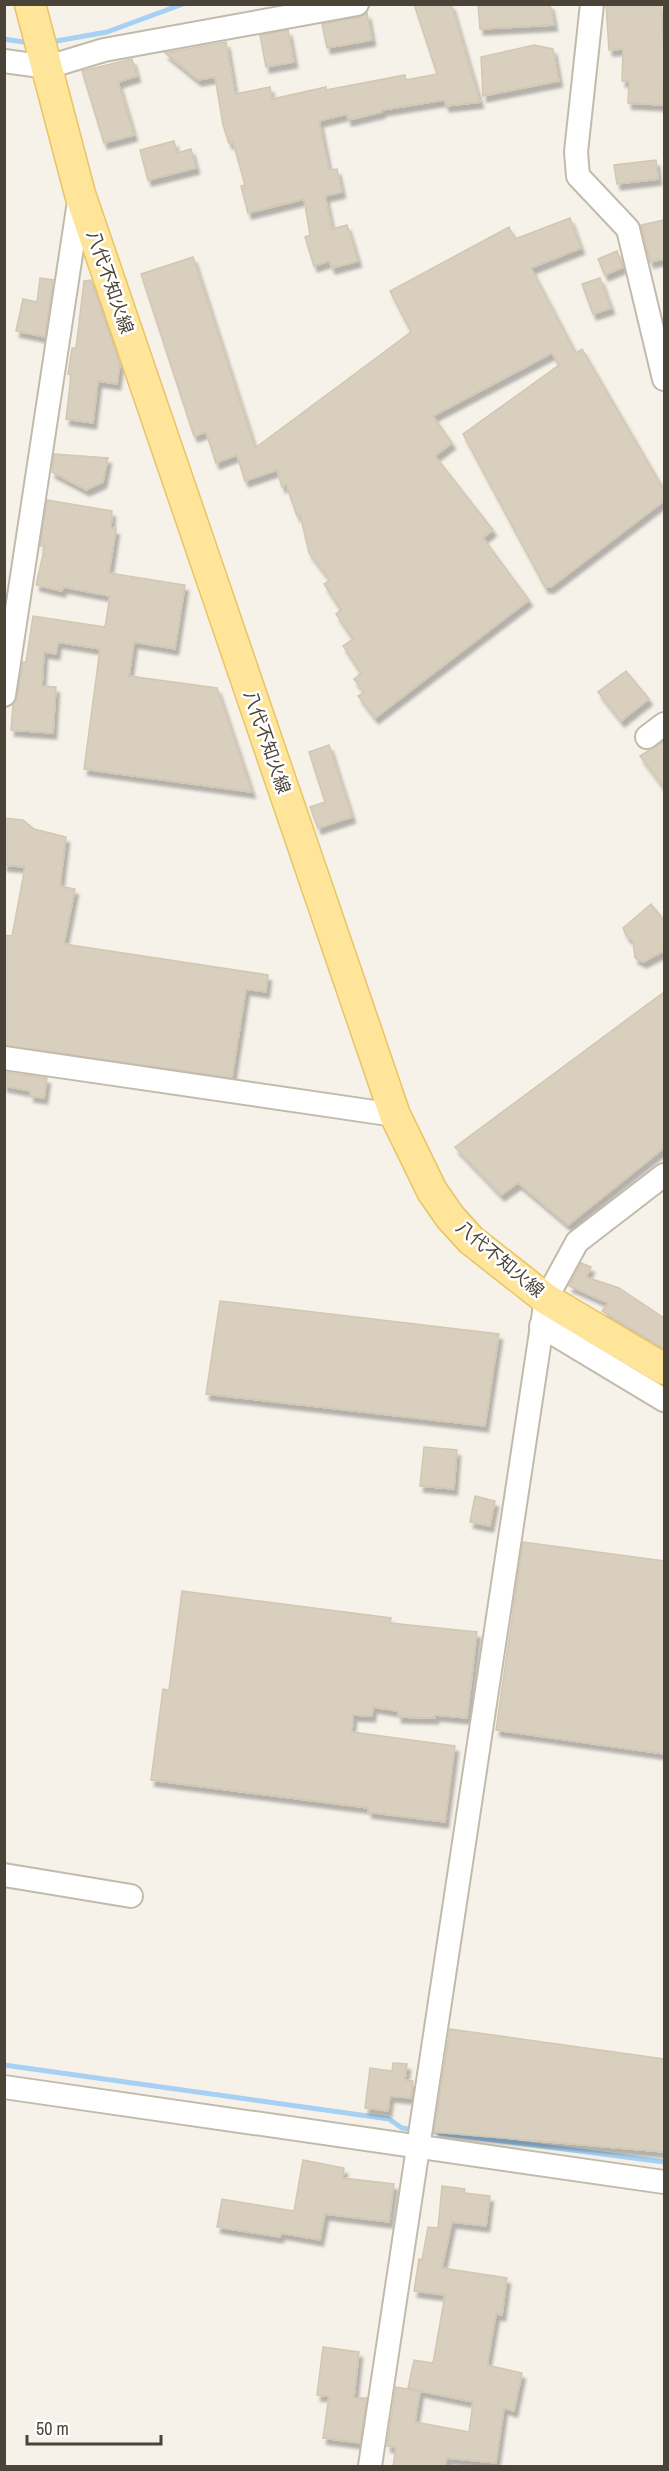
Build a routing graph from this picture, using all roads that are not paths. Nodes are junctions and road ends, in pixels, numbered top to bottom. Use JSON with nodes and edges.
{"nodes":[{"id":1,"x":357,"y":4,"type":"edge"},
{"id":2,"x":592,"y":4,"type":"edge"},
{"id":3,"x":31,"y":10,"type":"edge"},
{"id":4,"x":45,"y":58,"type":"junction"},
{"id":5,"x":4,"y":61,"type":"edge"},
{"id":6,"x":80,"y":194,"type":"junction"},
{"id":7,"x":664,"y":379,"type":"edge"},
{"id":8,"x":4,"y":694,"type":"edge"},
{"id":9,"x":4,"y":1058,"type":"edge"},
{"id":10,"x":395,"y":1114,"type":"junction"},
{"id":11,"x":664,"y":1175,"type":"edge"},
{"id":12,"x":544,"y":1313,"type":"junction"},
{"id":13,"x":664,"y":1369,"type":"edge"},
{"id":14,"x":664,"y":1400,"type":"edge"},
{"id":15,"x":4,"y":1875,"type":"edge"},
{"id":16,"x":131,"y":1896,"type":"dead end"},
{"id":17,"x":4,"y":2087,"type":"edge"},
{"id":18,"x":417,"y":2146,"type":"junction"},
{"id":19,"x":664,"y":2182,"type":"edge"},
{"id":20,"x":370,"y":2466,"type":"edge"}],
"edges":[{"from":1,"to":4,"type":"street"},
{"from":2,"to":7,"type":"street"},
{"from":3,"to":4,"type":"main road","name":"八代不知火線"},
{"from":4,"to":5,"type":"street"},
{"from":4,"to":6,"type":"main road","name":"八代不知火線"},
{"from":6,"to":8,"type":"street"},
{"from":6,"to":10,"type":"main road","name":"八代不知火線"},
{"from":9,"to":10,"type":"street"},
{"from":10,"to":12,"type":"main road","name":"八代不知火線"},
{"from":11,"to":12,"type":"street"},
{"from":12,"to":13,"type":"main road","name":"八代不知火線"},
{"from":12,"to":14,"type":"street"},
{"from":12,"to":18,"type":"street"},
{"from":15,"to":16,"type":"street"},
{"from":17,"to":18,"type":"street"},
{"from":18,"to":19,"type":"street"},
{"from":18,"to":20,"type":"street"}]}
